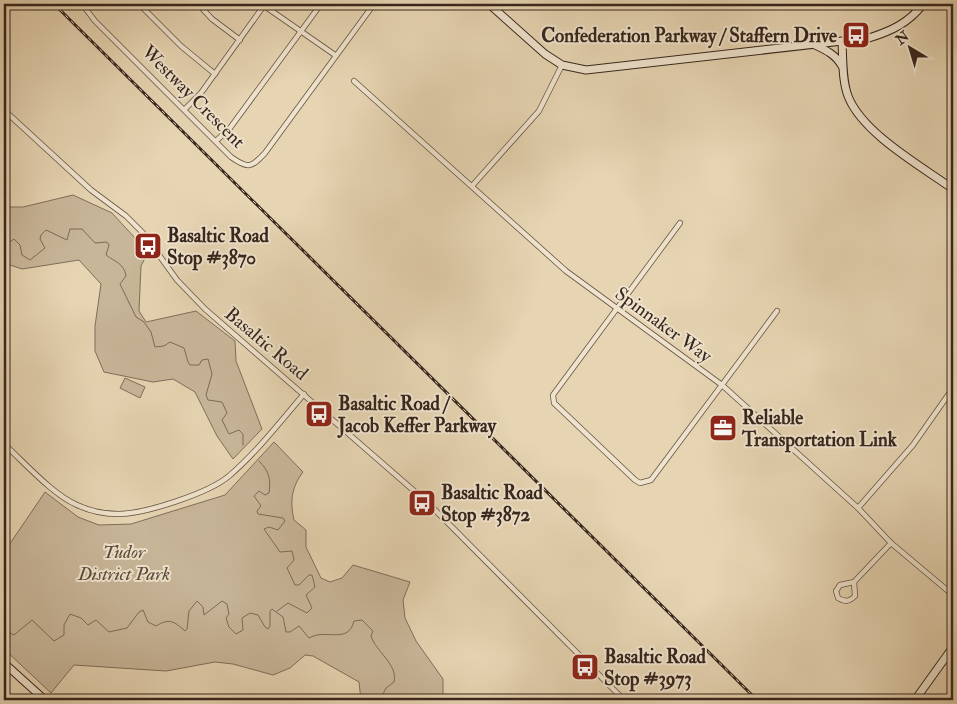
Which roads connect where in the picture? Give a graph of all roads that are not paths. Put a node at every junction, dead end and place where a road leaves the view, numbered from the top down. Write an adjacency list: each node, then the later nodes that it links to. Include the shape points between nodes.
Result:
1 (82, 4): 18 (street, Westway Crescent, via 95,21)
2 (139, 4): 16 (street)
3 (198, 4): 10 (street)
4 (264, 4): 9 (street); 10 (street)
5 (321, 4): 9 (street)
6 (374, 4): 13 (street, Westway Crescent)
7 (488, 4): 14 (street)
8 (923, 4): 11 (street, via 911,19 891,31)
9 (301, 31): 13 (street); 20 (street, via 230,128)
10 (240, 40): 16 (street)
11 (842, 42): 12 (street); 15 (street)
12 (815, 45): 14 (street, via 586,70); 15 (street, via 827,50)
13 (335, 56): 20 (street, Westway Crescent, via 256,162 249,166 242,164)
14 (562, 66): 21 (street, via 538,112)
15 (843, 68): 22 (street, via 848,95 862,120)
16 (215, 74): 18 (street)
17 (354, 81): 21 (street, Spinnaker Way)
18 (185, 109): 20 (street, Westway Crescent)
19 (4, 110): 28 (street, Basaltic Road, via 91,190 126,216 143,233 177,280 205,309)
20 (216, 141)
21 (472, 186): 24 (street, Spinnaker Way, via 566,270)
22 (953, 190)
23 (680, 223): 24 (street)
24 (616, 308): 26 (street, Spinnaker Way); 26 (street, via 552,399 635,480 640,483 651,480)
25 (777, 311): 26 (street)
26 (722, 385): 30 (street, Spinnaker Way)
27 (953, 388): 30 (street, via 913,445)
28 (304, 394): 29 (street, via 252,453 220,482 204,491 128,514 106,513 76,505); 37 (street, Basaltic Road, via 449,522)
29 (4, 444)
30 (858, 508): 31 (street, Spinnaker Way)
31 (891, 543): 32 (street); 33 (street, Spinnaker Way)
32 (854, 582): 32 (street, via 840,585 836,591 838,598 850,601 855,596)
33 (953, 595)
34 (953, 647): 38 (street)
35 (4, 664): 36 (street)
36 (45, 700)
37 (624, 700)
38 (915, 700)

